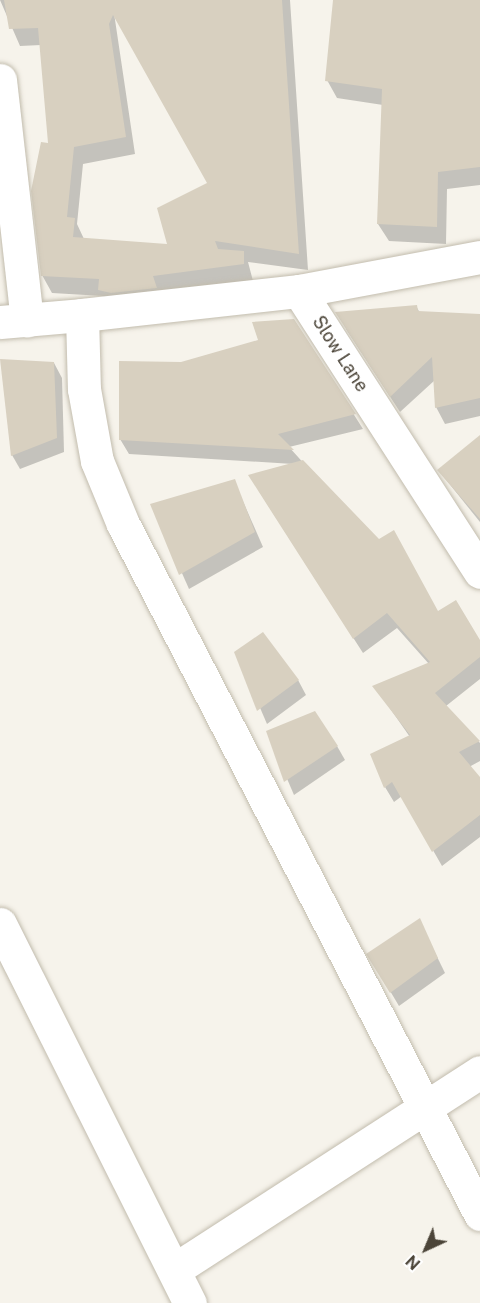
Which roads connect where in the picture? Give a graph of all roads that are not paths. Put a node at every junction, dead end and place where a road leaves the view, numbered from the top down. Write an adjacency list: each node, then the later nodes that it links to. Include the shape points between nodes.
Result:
1 (0, 80): 5 (street)
2 (480, 257): 3 (street, Slow Lane)
3 (299, 291): 4 (street); 6 (street, Slow Lane)
4 (82, 315): 5 (street); 9 (street, via 84,389 108,491)
5 (14, 321)
6 (480, 572)
7 (0, 924): 11 (street)
8 (480, 1072): 9 (street)
9 (425, 1111): 10 (street); 11 (street)
10 (480, 1214)
11 (174, 1270): 12 (street)
12 (190, 1303)

